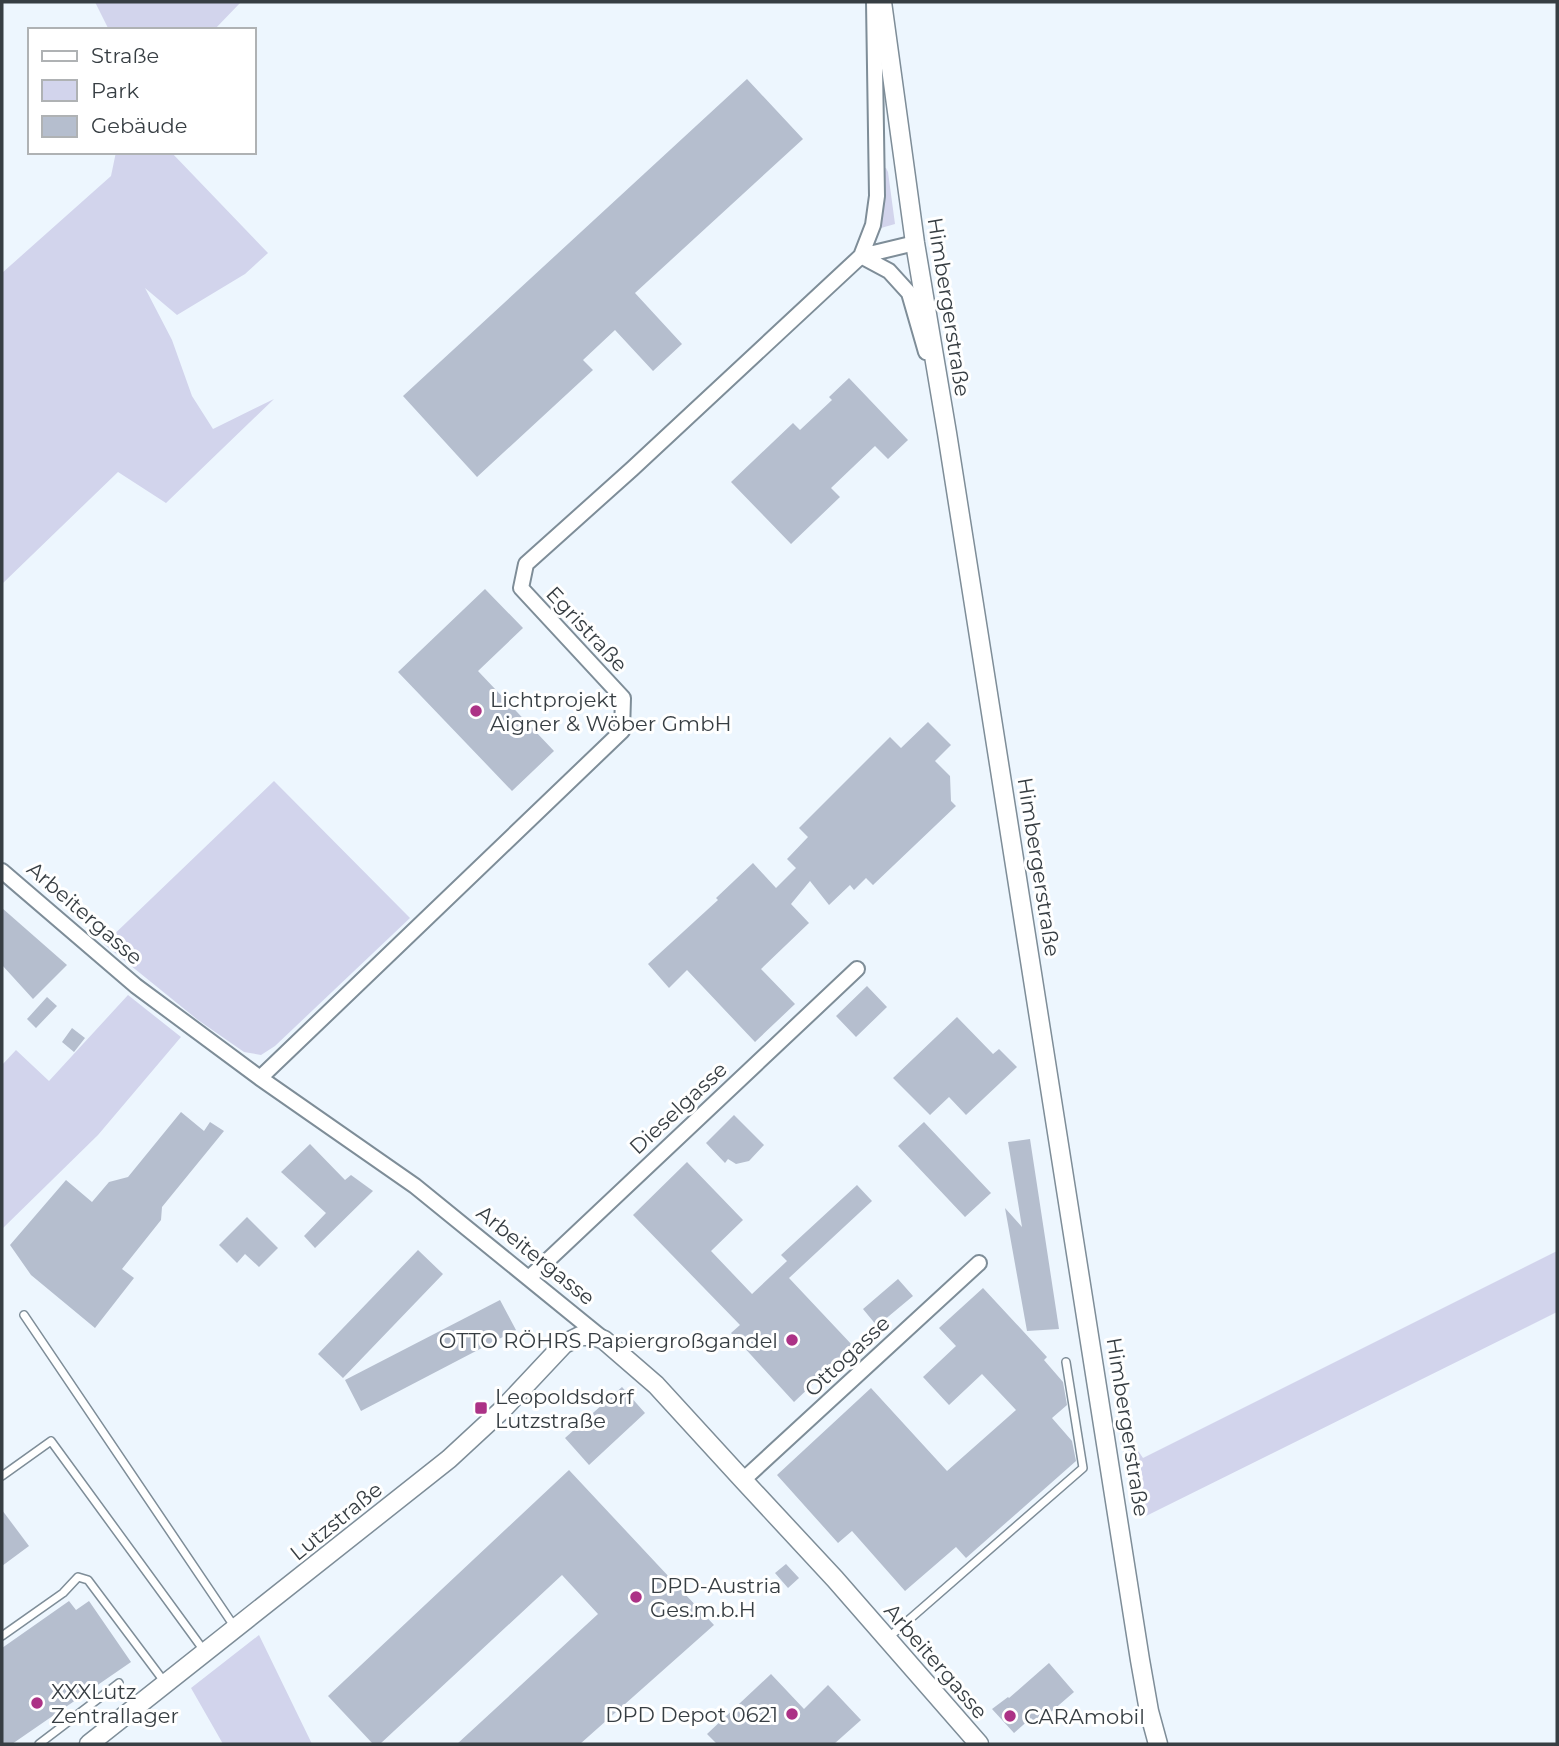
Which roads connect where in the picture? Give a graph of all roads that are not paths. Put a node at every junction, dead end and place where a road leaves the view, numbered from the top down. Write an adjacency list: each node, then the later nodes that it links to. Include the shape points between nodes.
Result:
1 (874, 2): 4 (street, via 877,196 873,225)
2 (882, 2): 3 (street, Himbergerstraße)
3 (915, 243): 4 (street, Egristraße); 5 (street, Himbergerstraße)
4 (861, 256): 5 (street, via 888,271 909,292); 8 (street, Egristraße, via 526,564 521,588 623,698 622,731)
5 (947, 433): 22 (street, Himbergerstraße, via 1140,1660)
6 (2, 871): 8 (street, Arbeitergasse, via 136,986)
7 (857, 969): 10 (street, Dieselgasse)
8 (260, 1078): 10 (street, Arbeitergasse, via 415,1186)
9 (979, 1263): 15 (street, Ottogasse)
10 (529, 1278): 12 (street, Arbeitergasse)
11 (24, 1315): 16 (lane)
12 (604, 1340): 15 (street, Arbeitergasse, via 656,1385); 16 (street, Lutzstraße, via 580,1336 564,1344 449,1459)
13 (1066, 1362): 18 (lane, via 1083,1468)
14 (2, 1476): 19 (lane, via 51,1441)
15 (743, 1480): 18 (street, Arbeitergasse)
16 (236, 1630): 19 (street, Lutzstraße)
17 (2, 1636): 20 (lane, via 78,1577 95,1587)
18 (887, 1639): 25 (street, Arbeitergasse)
19 (206, 1653): 20 (street, Lutzstraße)
20 (161, 1678): 24 (street, Lutzstraße)
21 (119, 1683): 23 (lane)
22 (1159, 1742)
23 (39, 1744)
24 (89, 1744)
25 (979, 1744)

